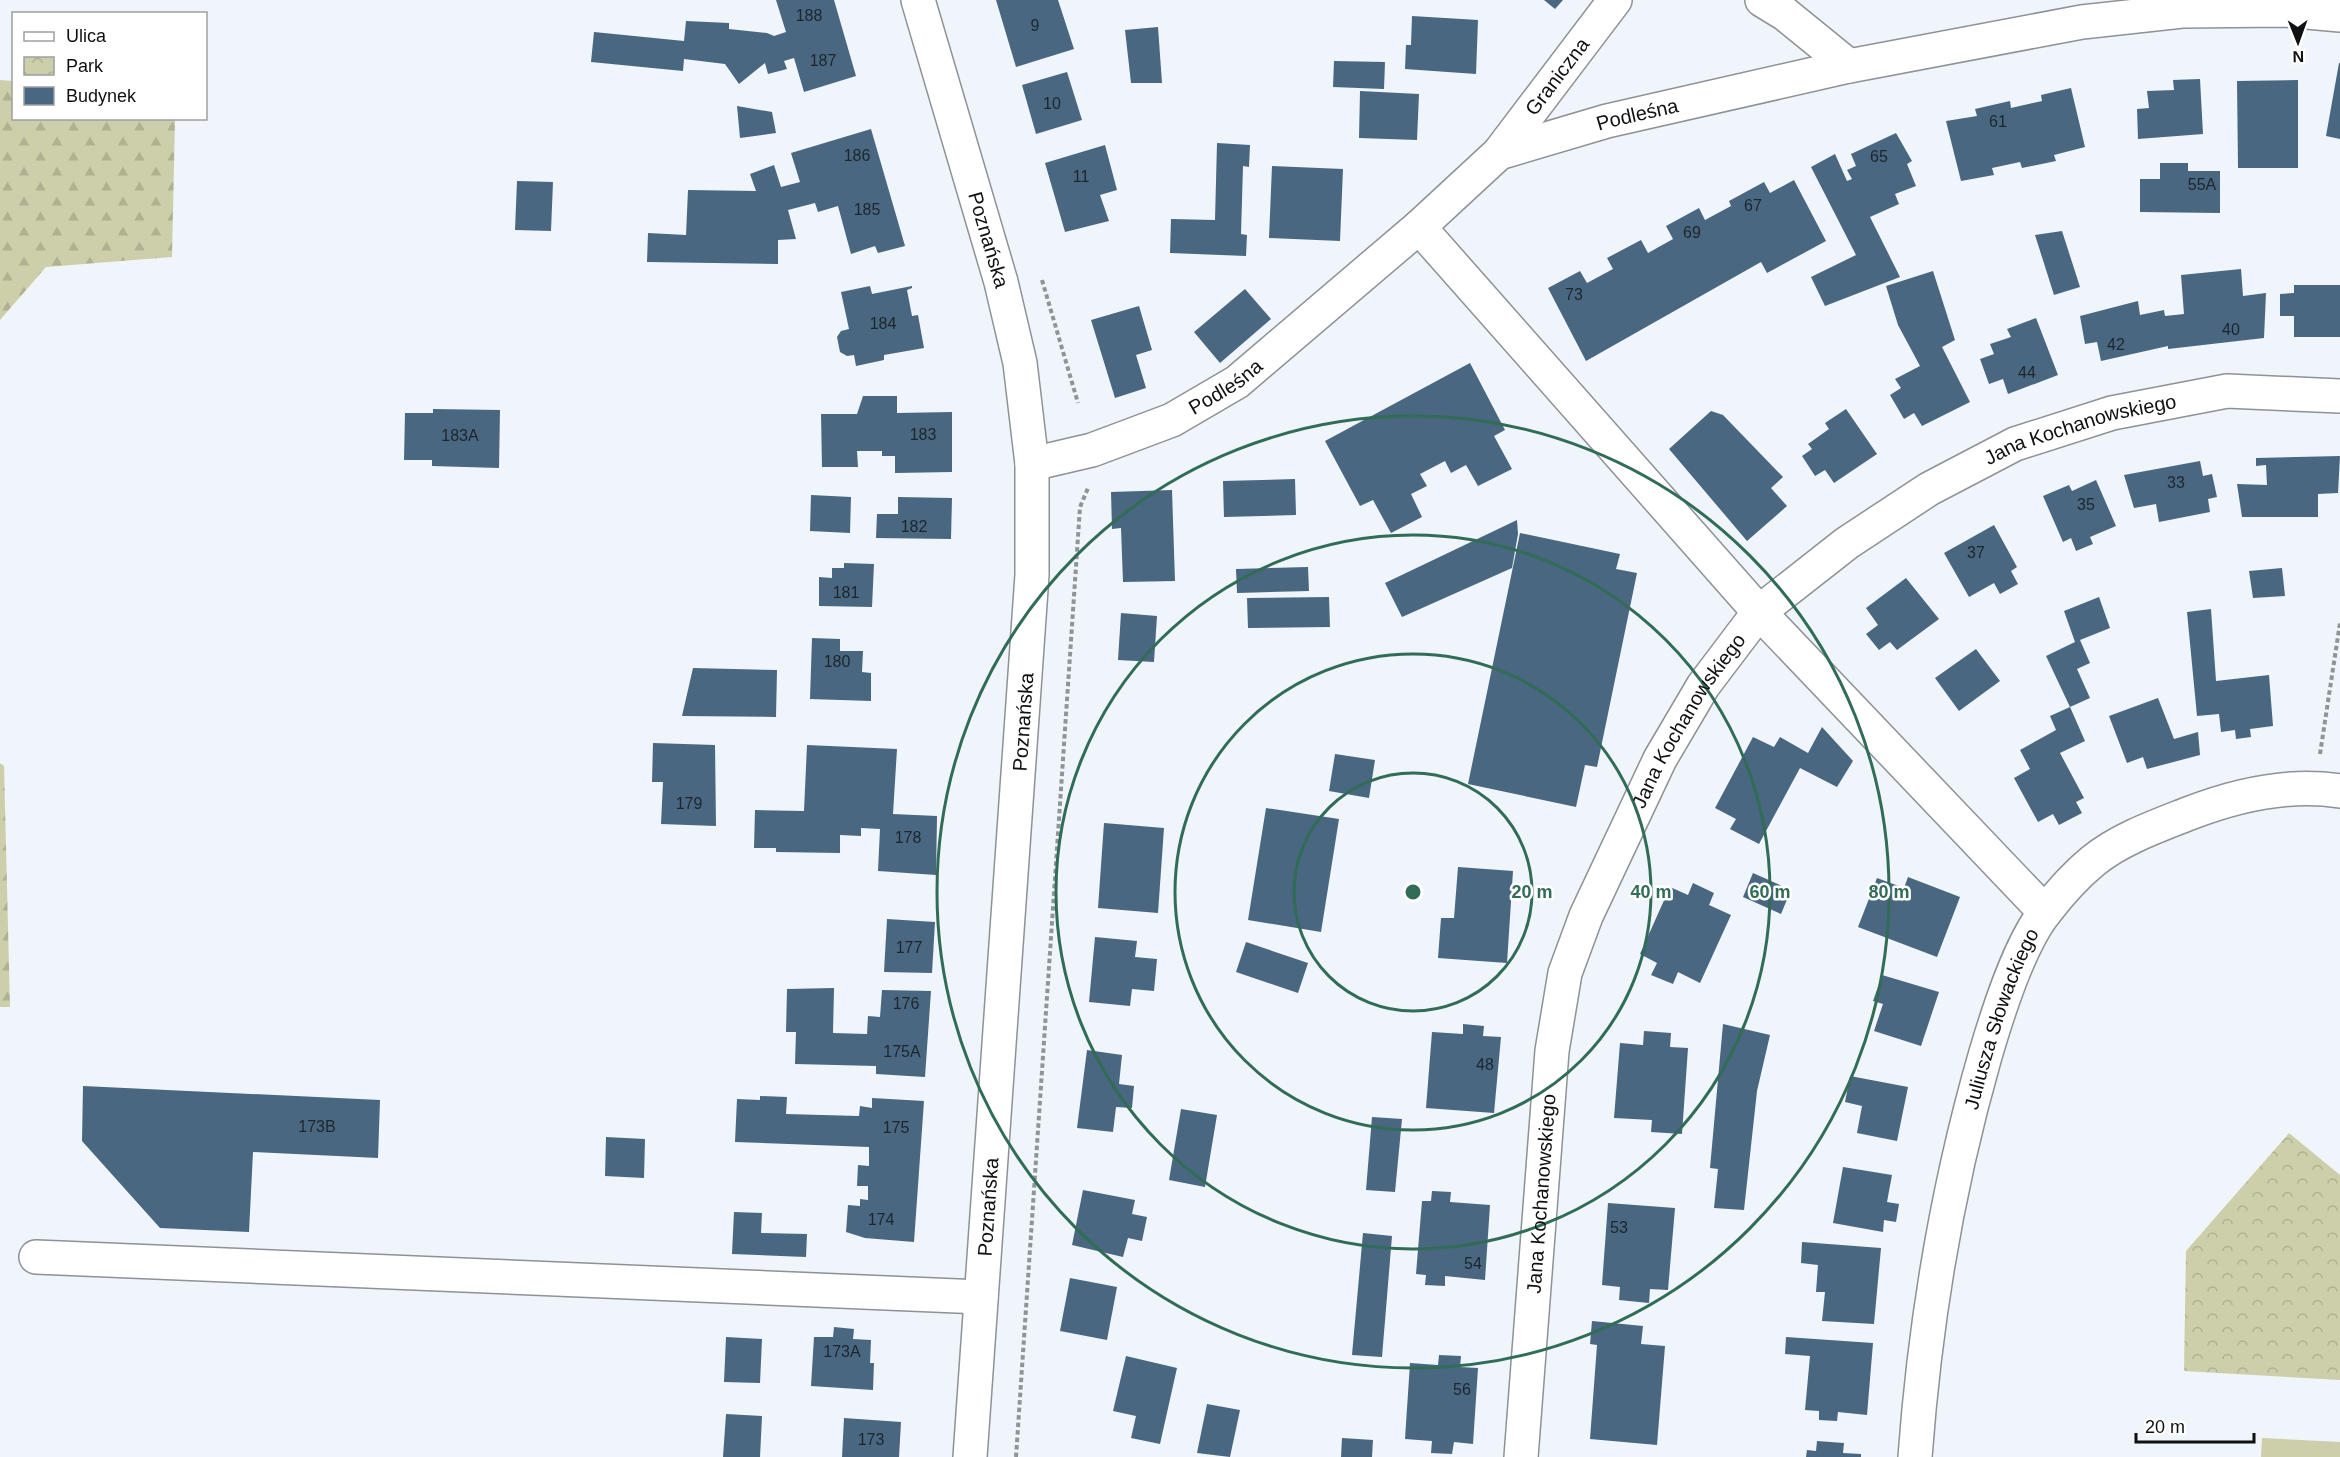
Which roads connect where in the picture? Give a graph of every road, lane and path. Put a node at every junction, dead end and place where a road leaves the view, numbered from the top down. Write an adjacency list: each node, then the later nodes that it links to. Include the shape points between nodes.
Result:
1 (918, 0): 9 (street, Poznańska, via 1001,282 1020,363)
2 (1615, 0): 6 (street, Graniczna)
3 (1762, 0): 5 (street)
4 (2340, 15): 5 (street, Podleśna, via 2284,10 2182,11 2082,22)
5 (1849, 66): 6 (street, Podleśna, via 1607,121)
6 (1499, 153): 7 (street, Podleśna)
7 (1419, 227): 9 (street, Podleśna, via 1237,382 1172,420 1092,450); 11 (street)
8 (2340, 396): 11 (street, Jana Kochanowskiego, via 2227,391 2112,413 2016,444 1929,489 1847,543)
9 (1032, 464): 16 (street, Poznańska, via 1032,575)
10 (1095, 484): 18 (path, via 1088,488 1080,507)
11 (1760, 612): 14 (street); 19 (street, Jana Kochanowskiego, via 1703,686 1660,759 1586,916 1565,973 1552,1051)
12 (2340, 623): 13 (path)
13 (2328, 789): 14 (street, Juliusza Słowackiego, via 2260,793 2205,807 2148,829 2093,861)
14 (2044, 912): 20 (street, Juliusza Słowackiego, via 2019,960 1995,1021 1963,1133 1940,1238)
15 (36, 1257): 16 (street)
16 (981, 1297): 17 (street, Poznańska)
17 (969, 1457)
18 (1016, 1457)
19 (1521, 1457)
20 (1915, 1457)

